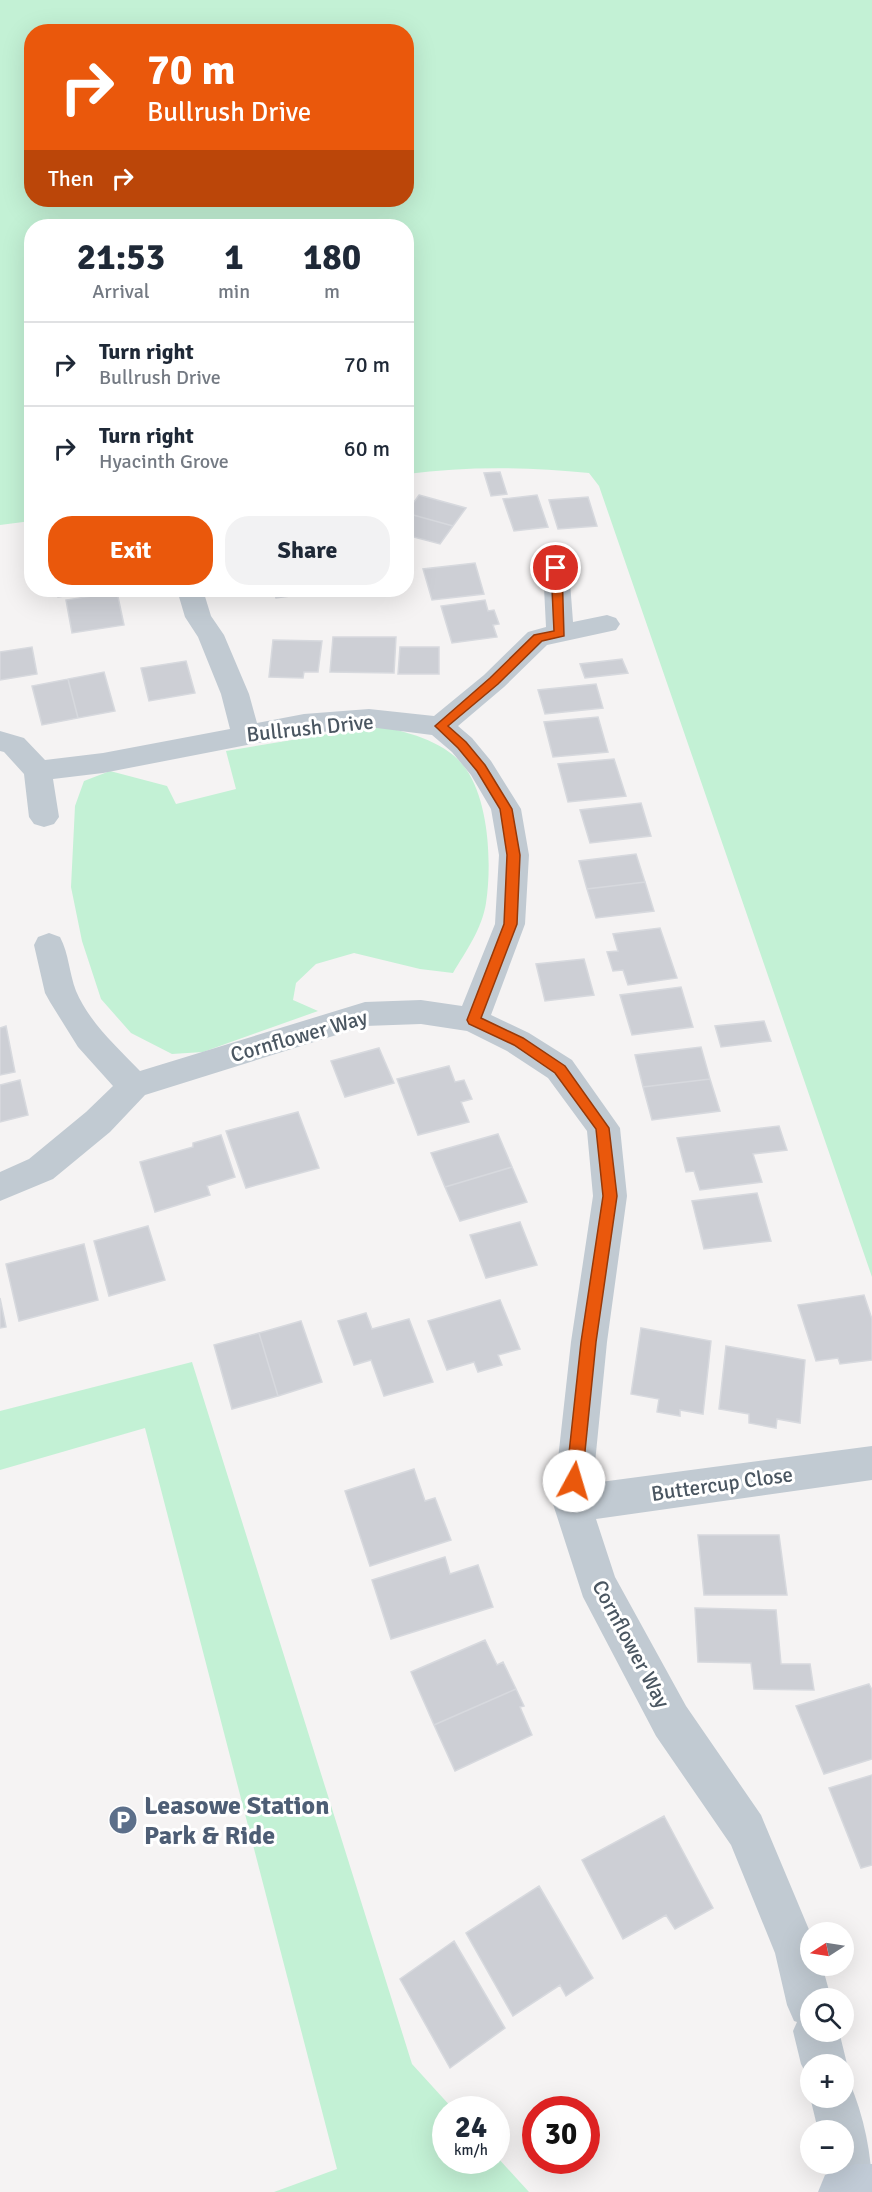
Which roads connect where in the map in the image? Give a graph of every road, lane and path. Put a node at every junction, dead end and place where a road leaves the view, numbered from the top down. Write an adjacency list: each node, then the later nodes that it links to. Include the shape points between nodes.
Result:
1 (556, 568): 4 (street)
2 (192, 597): 6 (street, via 235,694)
3 (607, 624): 4 (street)
4 (560, 633): 5 (street, via 538,638)
5 (440, 726): 6 (street, Bullrush Drive, via 369,718); 11 (street, via 481,768 506,809 514,855 510,924)
6 (246, 734): 8 (street, Bullrush Drive, via 103,763)
7 (0, 741): 8 (street, via 14,745)
8 (38, 771): 9 (street)
9 (44, 817)
10 (49, 945): 12 (street, via 61,993 89,1038)
11 (473, 1020): 12 (street, Cornflower Way, via 421,1012 365,1014); 15 (street, Cornflower Way, via 560,1069 603,1128 610,1196)
12 (134, 1086): 13 (street, Cornflower Way, via 41,1169)
13 (0, 1187)
14 (872, 1463): 15 (street, Buttercup Close)
15 (572, 1504): 16 (street, Cornflower Way, via 597,1584 671,1720 746,1830 797,1953)
16 (806, 1988)
17 (852, 2174): 18 (street)
18 (856, 2189)

